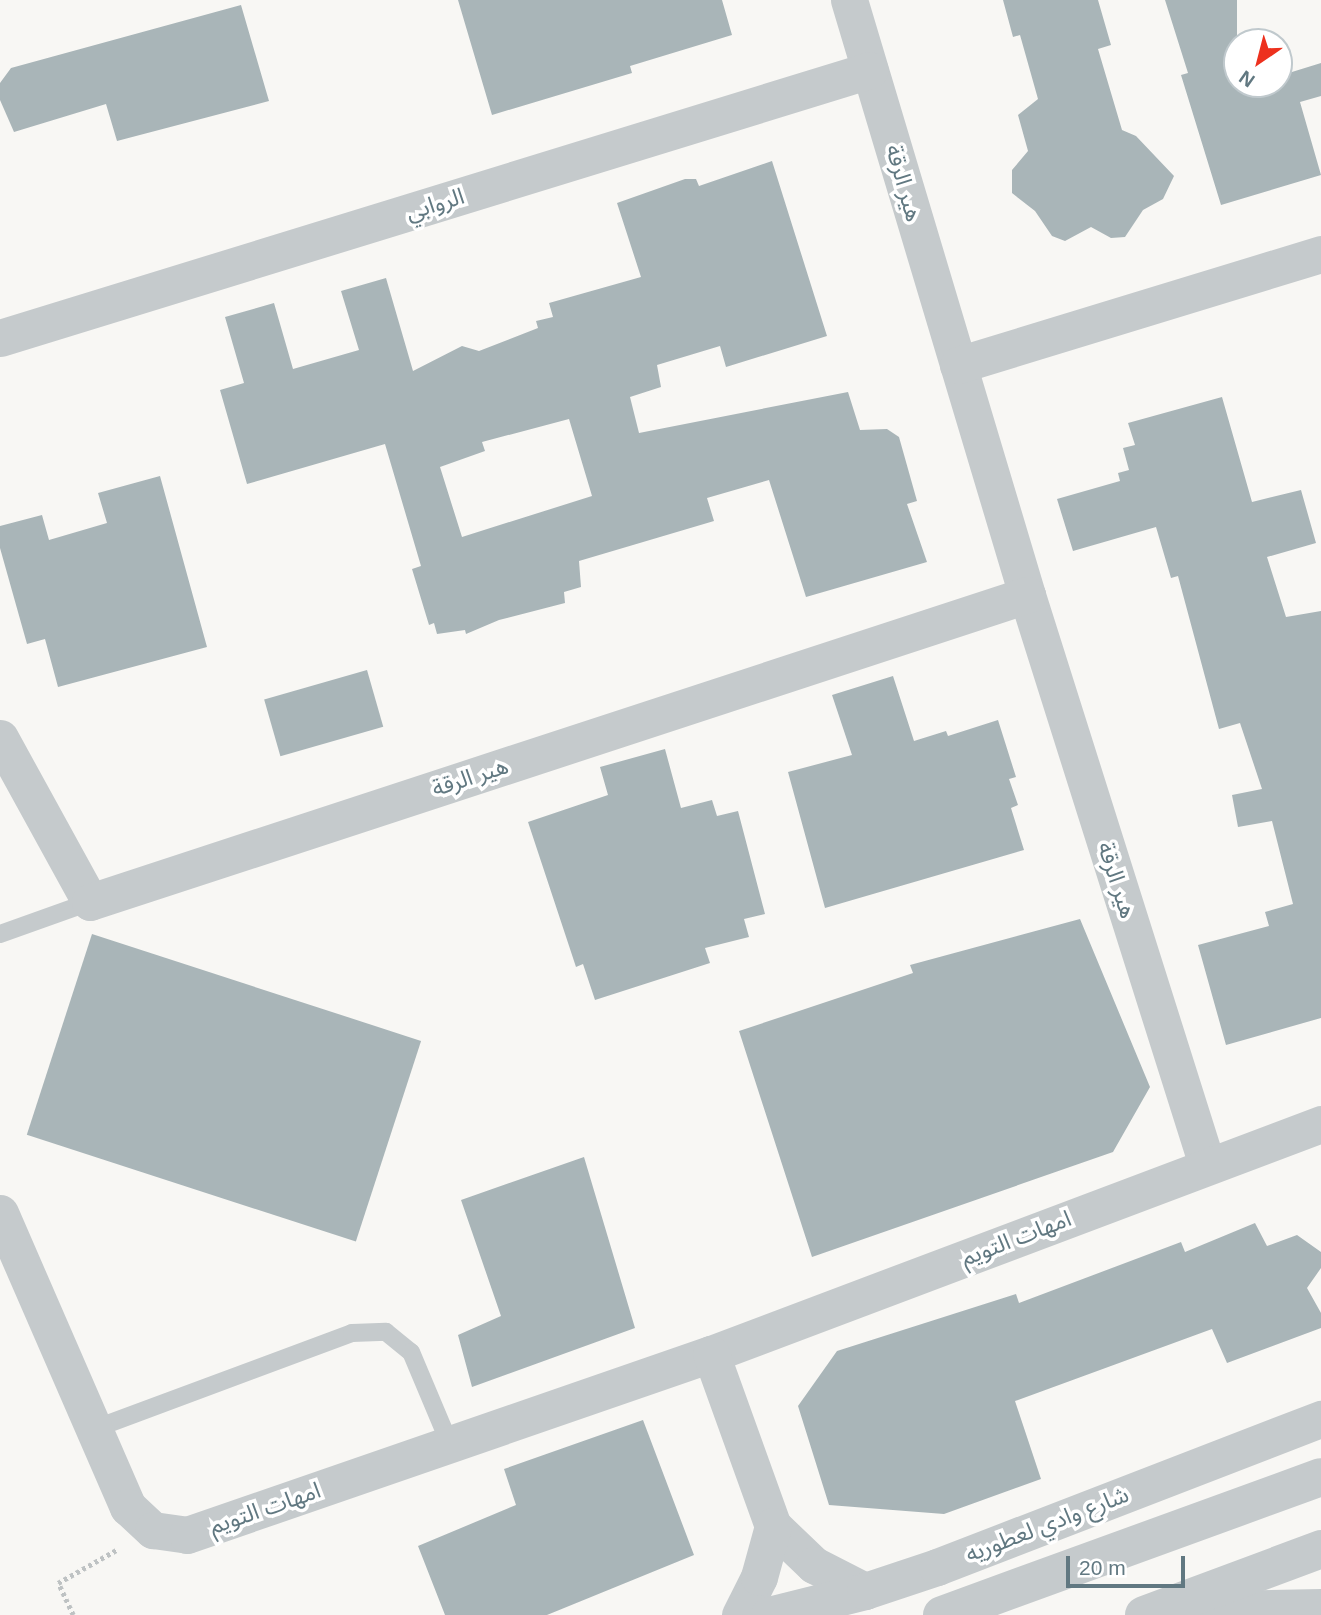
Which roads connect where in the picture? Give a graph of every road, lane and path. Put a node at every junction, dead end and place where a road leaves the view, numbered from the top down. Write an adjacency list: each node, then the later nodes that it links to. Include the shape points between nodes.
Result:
1 (849, 0): 2 (street, هير الرقة)
2 (870, 70): 4 (street, الروابي); 5 (street, هير الرقة)
3 (1321, 254): 5 (street)
4 (0, 338)
5 (958, 365): 6 (street, هير الرقة)
6 (1027, 595): 8 (street, هير الرقة); 11 (street, هير الرقة)
7 (0, 738): 8 (street)
8 (90, 902): 9 (lane)
9 (0, 934)
10 (1321, 1124): 11 (street, امهات التويم)
11 (1207, 1165): 13 (street, امهات التويم)
12 (0, 1213): 15 (street)
13 (711, 1354): 16 (street, امهات التويم); 18 (street)
14 (1321, 1419): 21 (street, شارع وادي لعطوريه)
15 (94, 1429): 16 (lane, via 352,1334 386,1332 411,1352); 19 (street, via 128,1507)
16 (450, 1445): 19 (street, امهات التويم, via 187,1535)
17 (1321, 1477): 27 (street)
18 (773, 1526): 21 (street, via 814,1565); 25 (street, via 760,1577)
19 (153, 1530): 24 (path, via 58,1583)
20 (1321, 1549): 23 (street)
21 (865, 1591): 26 (street, شارع وادي لعطوريه)
22 (1321, 1607): 23 (street)
23 (1151, 1613)
24 (73, 1615)
25 (740, 1615)
26 (769, 1615)
27 (942, 1615)

